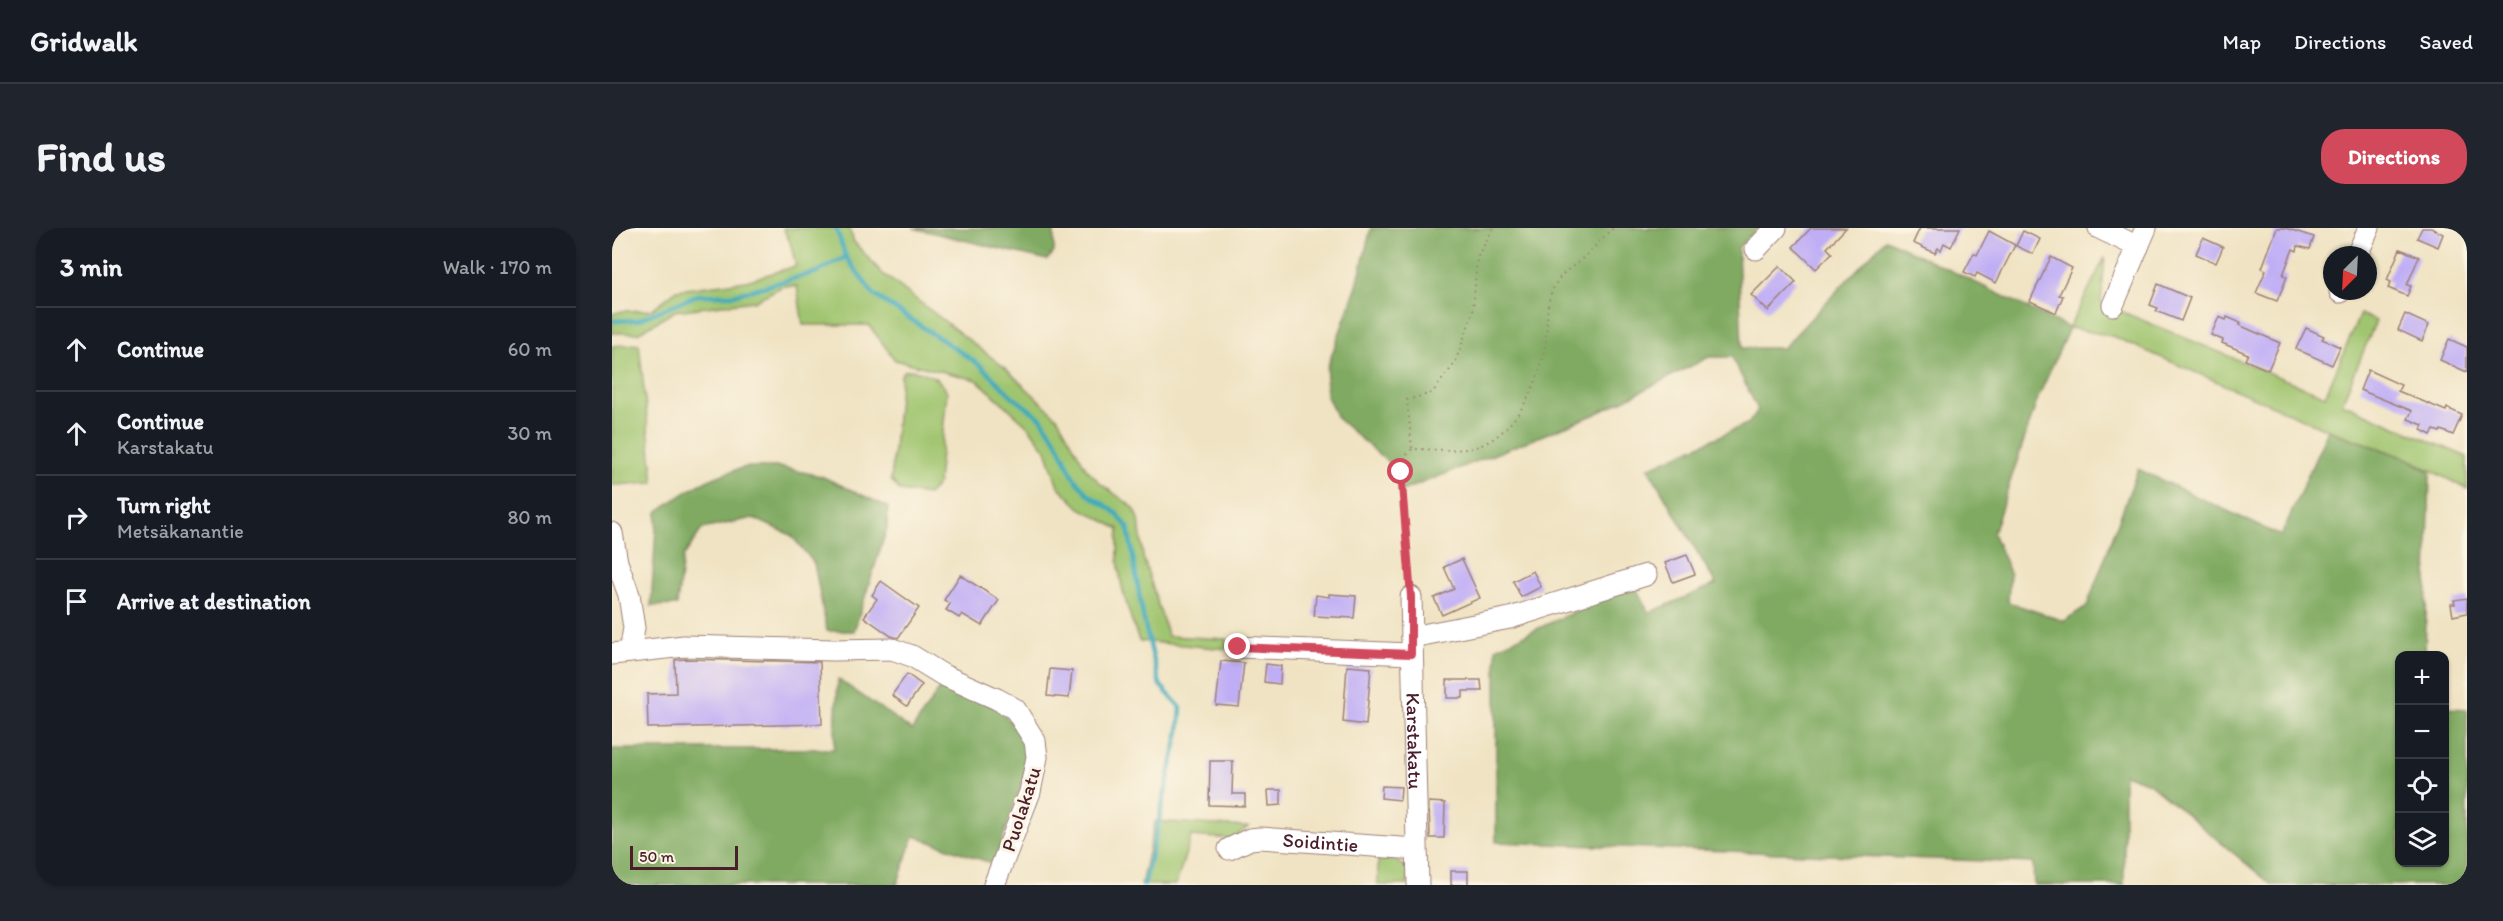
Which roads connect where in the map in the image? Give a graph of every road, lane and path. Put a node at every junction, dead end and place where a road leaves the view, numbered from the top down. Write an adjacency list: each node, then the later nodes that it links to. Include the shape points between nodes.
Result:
1 (1493, 228): 10 (path, via 1477,258 1473,312 1455,363 1432,393 1407,400)
2 (1613, 228): 10 (path, via 1554,286 1547,306 1546,340 1525,405 1493,440 1473,448)
3 (1776, 228): 8 (street)
4 (2099, 228): 6 (street)
5 (2368, 228): 7 (street)
6 (2142, 238): 9 (street)
7 (2361, 246)
8 (1756, 249)
9 (2113, 305)
10 (1412, 449): 13 (path, via 1404,458 1401,472)
11 (612, 533): 16 (street, via 634,628)
12 (1646, 575): 14 (street)
13 (1411, 597): 14 (street, Karstakatu)
14 (1412, 646): 15 (street); 18 (street, Karstakatu)
15 (1238, 647)
16 (621, 653): 19 (street, Puolakatu, via 684,646 892,649 1015,709 1035,741 1037,758 1030,792)
17 (1229, 849): 18 (street, Soidintie, via 1260,838)
18 (1416, 849): 20 (street, Karstakatu)
19 (994, 885)
20 (1418, 885)

